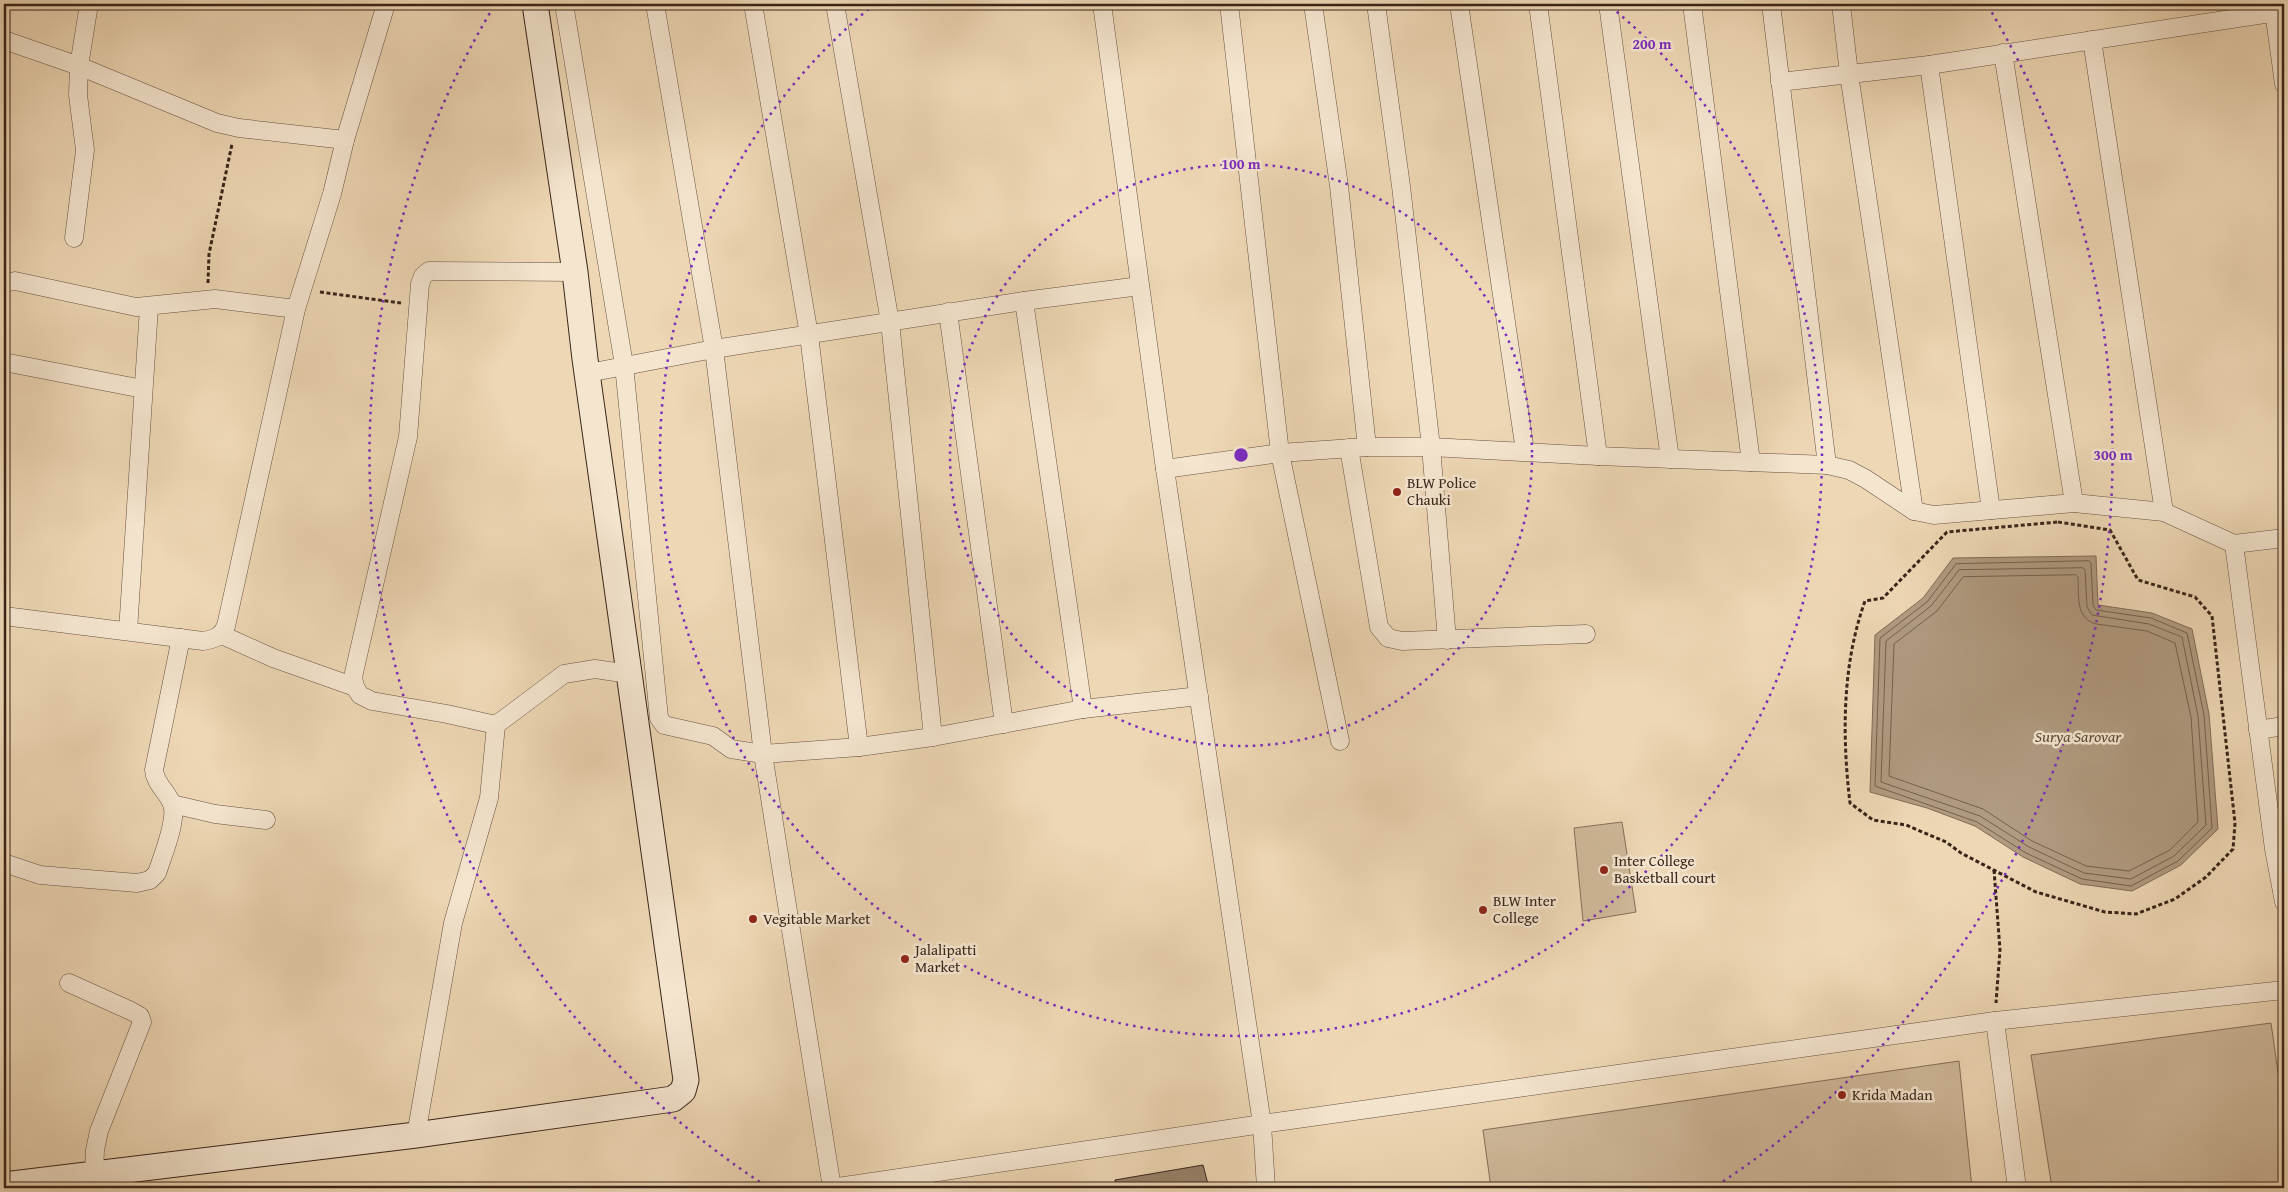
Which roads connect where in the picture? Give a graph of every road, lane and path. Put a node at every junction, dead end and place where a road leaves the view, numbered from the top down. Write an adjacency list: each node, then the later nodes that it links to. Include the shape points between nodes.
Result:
1 (89, 4): 23 (street)
2 (386, 4): 28 (street)
3 (535, 4): 30 (street)
4 (564, 4): 44 (street)
5 (655, 4): 42 (street)
6 (754, 4): 41 (street)
7 (835, 4): 40 (street)
8 (1102, 4): 32 (street)
9 (1229, 4): 51 (street)
10 (1313, 4): 49 (street, via 1339,186)
11 (1376, 4): 47 (street)
12 (1459, 4): 50 (street)
13 (1538, 4): 52 (street)
14 (1608, 4): 53 (street)
15 (1692, 4): 54 (street)
16 (1771, 4): 25 (street)
17 (1841, 4): 24 (street)
18 (2277, 9): 20 (street); 26 (street)
19 (4, 40): 23 (street)
20 (2092, 40): 21 (street); 60 (street)
21 (2003, 53): 22 (street); 57 (street)
22 (1929, 65): 24 (street); 58 (street)
23 (79, 66): 27 (street, via 217,123); 29 (street, via 78,95 85,150)
24 (1849, 74): 25 (street); 59 (street)
25 (1780, 82): 55 (street)
26 (2284, 84)
27 (235, 126): 28 (street); 34 (path, via 209,254)
28 (345, 140): 33 (street)
29 (74, 238)
30 (575, 272): 36 (street, via 429,272 420,284); 45 (street)
31 (4, 283): 37 (street, via 15,281)
32 (1140, 286): 35 (street); 56 (street)
33 (302, 290): 36 (path); 38 (street)
34 (208, 300): 37 (street); 38 (street, via 229,299)
35 (1024, 301): 39 (street); 72 (street)
36 (419, 305): 70 (street, via 408,437 353,677)
37 (149, 307): 46 (street)
38 (296, 309): 66 (street)
39 (948, 312): 40 (street); 73 (street)
40 (890, 322): 41 (street); 77 (street)
41 (809, 335): 42 (street); 79 (street)
42 (714, 349): 44 (street); 80 (street)
43 (4, 362): 46 (street)
44 (624, 365): 45 (street); 80 (street, via 660,718 664,725 713,736 731,749)
45 (588, 373): 69 (street)
46 (143, 389): 64 (street)
47 (1431, 447): 49 (street); 50 (street); 68 (street)
48 (1349, 448): 49 (street); 51 (street); 68 (street, via 1379,627 1388,638 1402,641)
49 (1368, 448)
50 (1525, 451): 52 (street)
51 (1280, 452): 56 (street); 78 (street)
52 (1598, 456): 53 (street)
53 (1670, 458): 54 (street)
54 (1751, 462): 55 (street)
55 (1827, 465): 59 (street, via 1849,470)
56 (1165, 469): 71 (street)
57 (2074, 503): 58 (street); 60 (street)
58 (1991, 510): 59 (street, via 1934,515)
59 (1914, 511)
60 (2164, 512): 62 (street)
61 (2284, 538): 62 (street)
62 (2234, 544): 76 (street)
63 (4, 616): 64 (street)
64 (128, 631): 67 (street)
65 (1586, 634): 68 (street)
66 (222, 635): 67 (street, via 202,641); 70 (street, via 273,658)
67 (181, 638): 81 (street, via 154,770 155,779)
68 (1447, 640)
69 (629, 674): 74 (street, via 595,669 564,674); 91 (street, via 686,1080 684,1091 673,1099)
70 (355, 687): 74 (street, via 360,695 372,701)
71 (1199, 696): 72 (street); 90 (street)
72 (1083, 709): 73 (street)
73 (1004, 724): 77 (street)
74 (496, 725): 91 (street, via 488,798 453,923)
75 (2284, 726): 76 (street)
76 (2258, 730): 85 (street, via 2274,849)
77 (933, 738): 79 (street)
78 (1340, 741)
79 (859, 747): 80 (street)
80 (763, 754): 94 (street)
81 (172, 804): 82 (street, via 215,814); 83 (street, via 170,833 157,873 150,880 137,883 40,875)
82 (266, 820)
83 (4, 863)
84 (1994, 869): 84 (path, via 2036,892 2105,912 2136,914 2175,899 2206,877 2233,849 2235,823 2212,616 2195,597 2138,580 2110,530 2058,522 1947,532 1883,598 1865,601 1856,625 1846,685 1846,771 1850,804 1873,820 1906,825 1946,842 1960,853); 89 (path, via 2000,950)
85 (2282, 881): 86 (street)
86 (2284, 902)
87 (68, 983): 92 (street, via 131,1011 140,1016 142,1022 99,1131)
88 (2284, 990): 89 (street)
89 (1995, 1021): 90 (street); 96 (street)
90 (1262, 1124): 94 (street); 95 (street)
91 (416, 1135): 92 (street)
92 (94, 1174): 93 (street)
93 (4, 1185)
94 (831, 1188)
95 (1266, 1188)
96 (2017, 1188)

